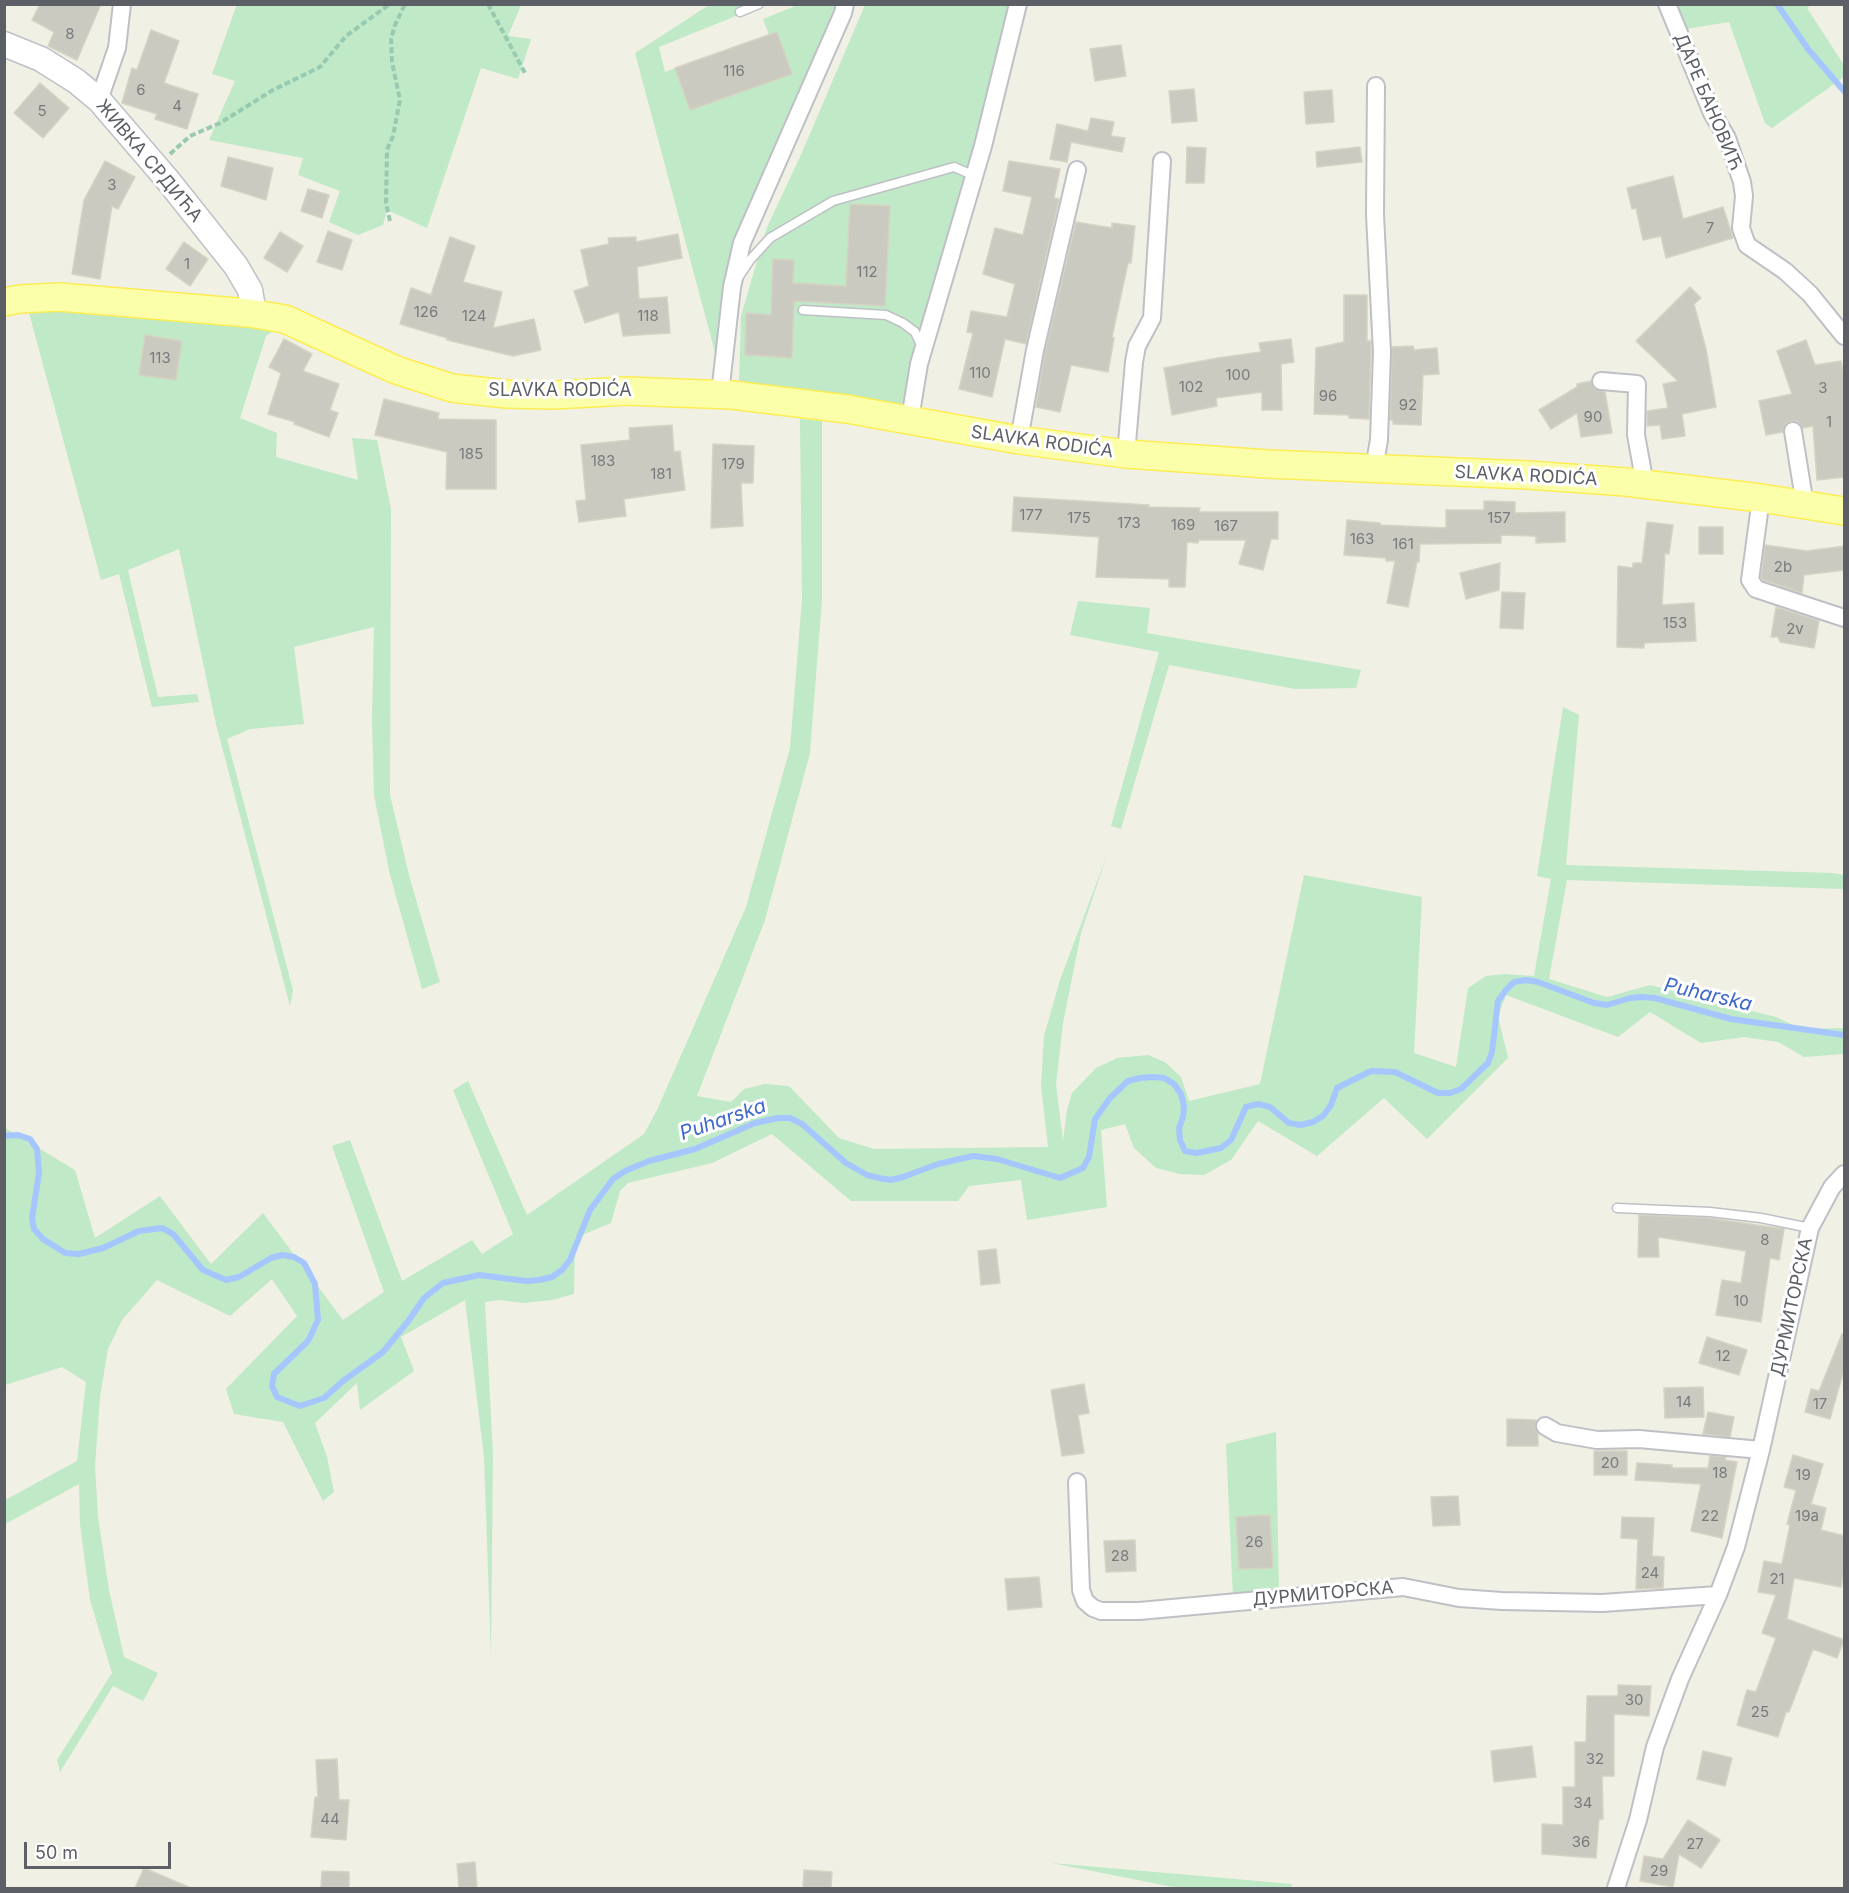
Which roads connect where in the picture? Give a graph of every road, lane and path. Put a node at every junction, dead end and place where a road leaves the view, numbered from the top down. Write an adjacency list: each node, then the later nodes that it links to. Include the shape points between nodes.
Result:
1 (122, 4): 13 (street, via 117,48)
2 (390, 4): 15 (path, via 346,36 320,67 190,136)
3 (405, 4): 18 (path, via 391,39 400,100 387,150 386,203)
4 (488, 4): 11 (path)
5 (759, 4): 9 (lane)
6 (845, 4): 19 (street, via 742,243)
7 (1018, 4): 17 (street)
8 (1667, 4): 23 (street, ДАРЕ БАНОВИЋ, via 1712,113 1728,138 1744,196 1741,228 1747,245 1810,294)
9 (740, 12)
10 (4, 44): 13 (main road, ЖИВКА СРДИЋА, via 41,59)
11 (526, 75)
12 (1376, 86): 31 (street, via 1382,352 1379,440)
13 (99, 100): 15 (main road, ЖИВКА СРДИЋА)
14 (1162, 161): 30 (street, via 1152,318 1137,346)
15 (156, 167): 22 (main road, ЖИВКА СРДИЋА, via 246,280)
16 (1077, 170): 29 (street, via 1035,350)
17 (975, 176): 19 (lane, via 954,167 833,201 770,238); 24 (street)
18 (390, 221)
19 (732, 287): 26 (street)
20 (4, 302): 22 (main road, SLAVKA RODIĆA, via 59,297)
21 (803, 310): 24 (lane, via 886,315 915,332)
22 (254, 314): 26 (main road, SLAVKA RODIĆA, via 285,319 396,370 452,388 506,394)
23 (1845, 336)
24 (923, 351): 27 (street)
25 (1601, 381): 32 (street, via 1637,384 1636,435)
26 (720, 394): 27 (main road, SLAVKA RODIĆA)
27 (910, 420): 29 (main road, SLAVKA RODIĆA)
28 (1793, 431): 34 (street)
29 (1019, 440): 30 (main road, SLAVKA RODIĆA)
30 (1126, 454): 31 (main road, SLAVKA RODIĆA)
31 (1374, 468): 32 (main road, SLAVKA RODIĆA)
32 (1645, 484): 33 (main road, SLAVKA RODIĆA)
33 (1761, 498): 34 (main road, SLAVKA RODIĆA); 36 (street, via 1750,580 1756,589)
34 (1805, 504): 35 (main road, SLAVKA RODIĆA)
35 (1845, 511)
36 (1845, 618)
37 (1845, 1174): 39 (street, ДУРМИТОРСКА, via 1832,1187)
38 (1617, 1208): 39 (lane, via 1710,1212)
39 (1810, 1228): 41 (street, ДУРМИТОРСКА)
40 (1545, 1426): 41 (street, via 1557,1433 1597,1440 1639,1439)
41 (1761, 1450): 43 (street, ДУРМИТОРСКА, via 1736,1547)
42 (1077, 1482): 43 (street, ДУРМИТОРСКА, via 1081,1590 1085,1600 1101,1611 1403,1587 1459,1598 1514,1601 1602,1603)
43 (1718, 1595): 44 (street, ДУРМИТОРСКА, via 1680,1679 1655,1748)
44 (1616, 1888)

